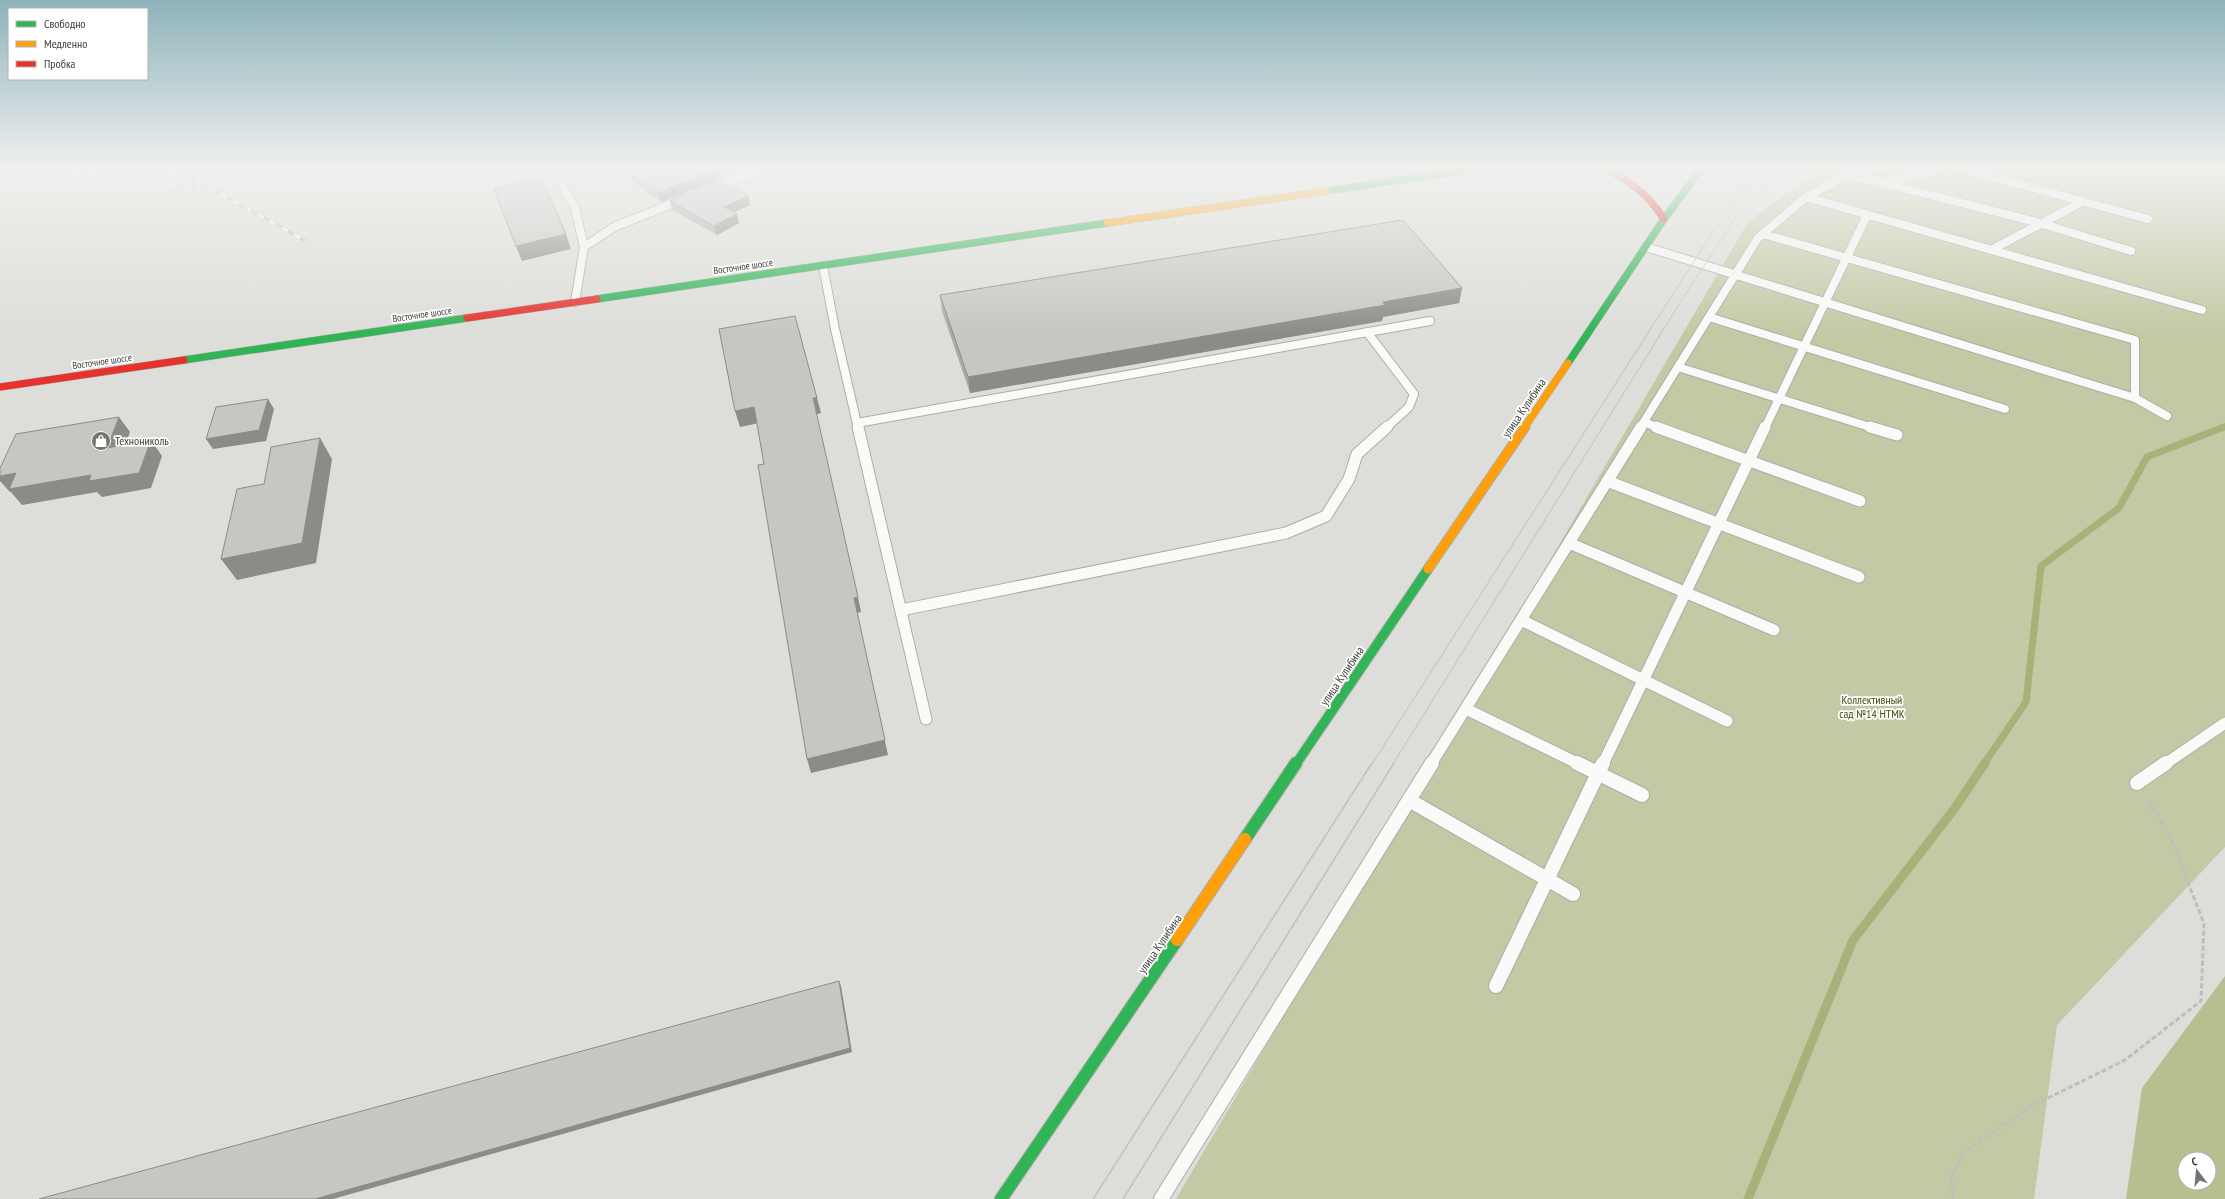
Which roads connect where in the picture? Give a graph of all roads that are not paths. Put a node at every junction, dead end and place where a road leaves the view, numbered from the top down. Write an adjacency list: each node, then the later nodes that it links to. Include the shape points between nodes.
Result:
1 (578, 223): 10 (lane)
2 (624, 223): 10 (lane)
3 (1112, 223): 15 (main road, Восточное шоссе)
4 (1661, 223): 11 (main road, улица Кулибина)
5 (1776, 223): 9 (lane)
6 (1863, 223): 14 (lane)
7 (1895, 223): 12 (lane)
8 (2040, 223): 12 (lane); 13 (lane)
9 (1763, 234): 14 (lane); 16 (lane)
10 (584, 247): 17 (lane)
11 (1646, 247): 16 (lane); 55 (main road, улица Кулибина)
12 (1991, 250): 19 (lane)
13 (2131, 251)
14 (1847, 257): 18 (lane); 27 (lane, via 2134,340)
15 (823, 266): 17 (main road, Восточное шоссе); 31 (lane)
16 (1736, 274): 18 (lane); 20 (lane)
17 (575, 302): 25 (main road, Восточное шоссе)
18 (1825, 302): 23 (lane); 27 (lane)
19 (2202, 310)
20 (1709, 317): 23 (lane); 24 (lane)
21 (1430, 321): 22 (lane)
22 (1367, 332): 31 (lane); 40 (lane, via 1414,394 1409,407 1357,454 1349,478 1326,516 1286,533)
23 (1804, 346): 26 (lane); 28 (lane)
24 (1678, 368): 26 (lane); 30 (lane)
25 (0, 388)
26 (1779, 398): 32 (lane); 33 (lane)
27 (2135, 398): 29 (lane)
28 (2005, 410)
29 (2167, 416)
30 (1644, 422): 33 (lane); 34 (lane)
31 (857, 423): 40 (lane)
32 (1897, 435)
33 (1749, 460): 35 (lane); 36 (lane)
34 (1607, 481): 36 (lane); 37 (lane)
35 (1860, 501)
36 (1719, 523): 38 (lane); 39 (lane)
37 (1569, 543): 39 (lane); 41 (lane)
38 (1859, 577)
39 (1686, 592): 42 (lane); 43 (lane)
40 (900, 610): 45 (lane)
41 (1521, 620): 43 (lane); 44 (lane)
42 (1774, 630)
43 (1643, 680): 46 (lane); 48 (lane)
44 (1466, 709): 48 (lane); 51 (lane)
45 (926, 719)
46 (1728, 721)
47 (2225, 723): 49 (lane)
48 (1598, 773): 50 (lane); 52 (lane)
49 (2137, 783)
50 (1642, 795)
51 (1409, 800): 52 (lane); 56 (lane)
52 (1548, 879): 53 (lane); 54 (lane)
53 (1573, 894)
54 (1496, 986)
55 (1001, 1199)
56 (1161, 1199)

